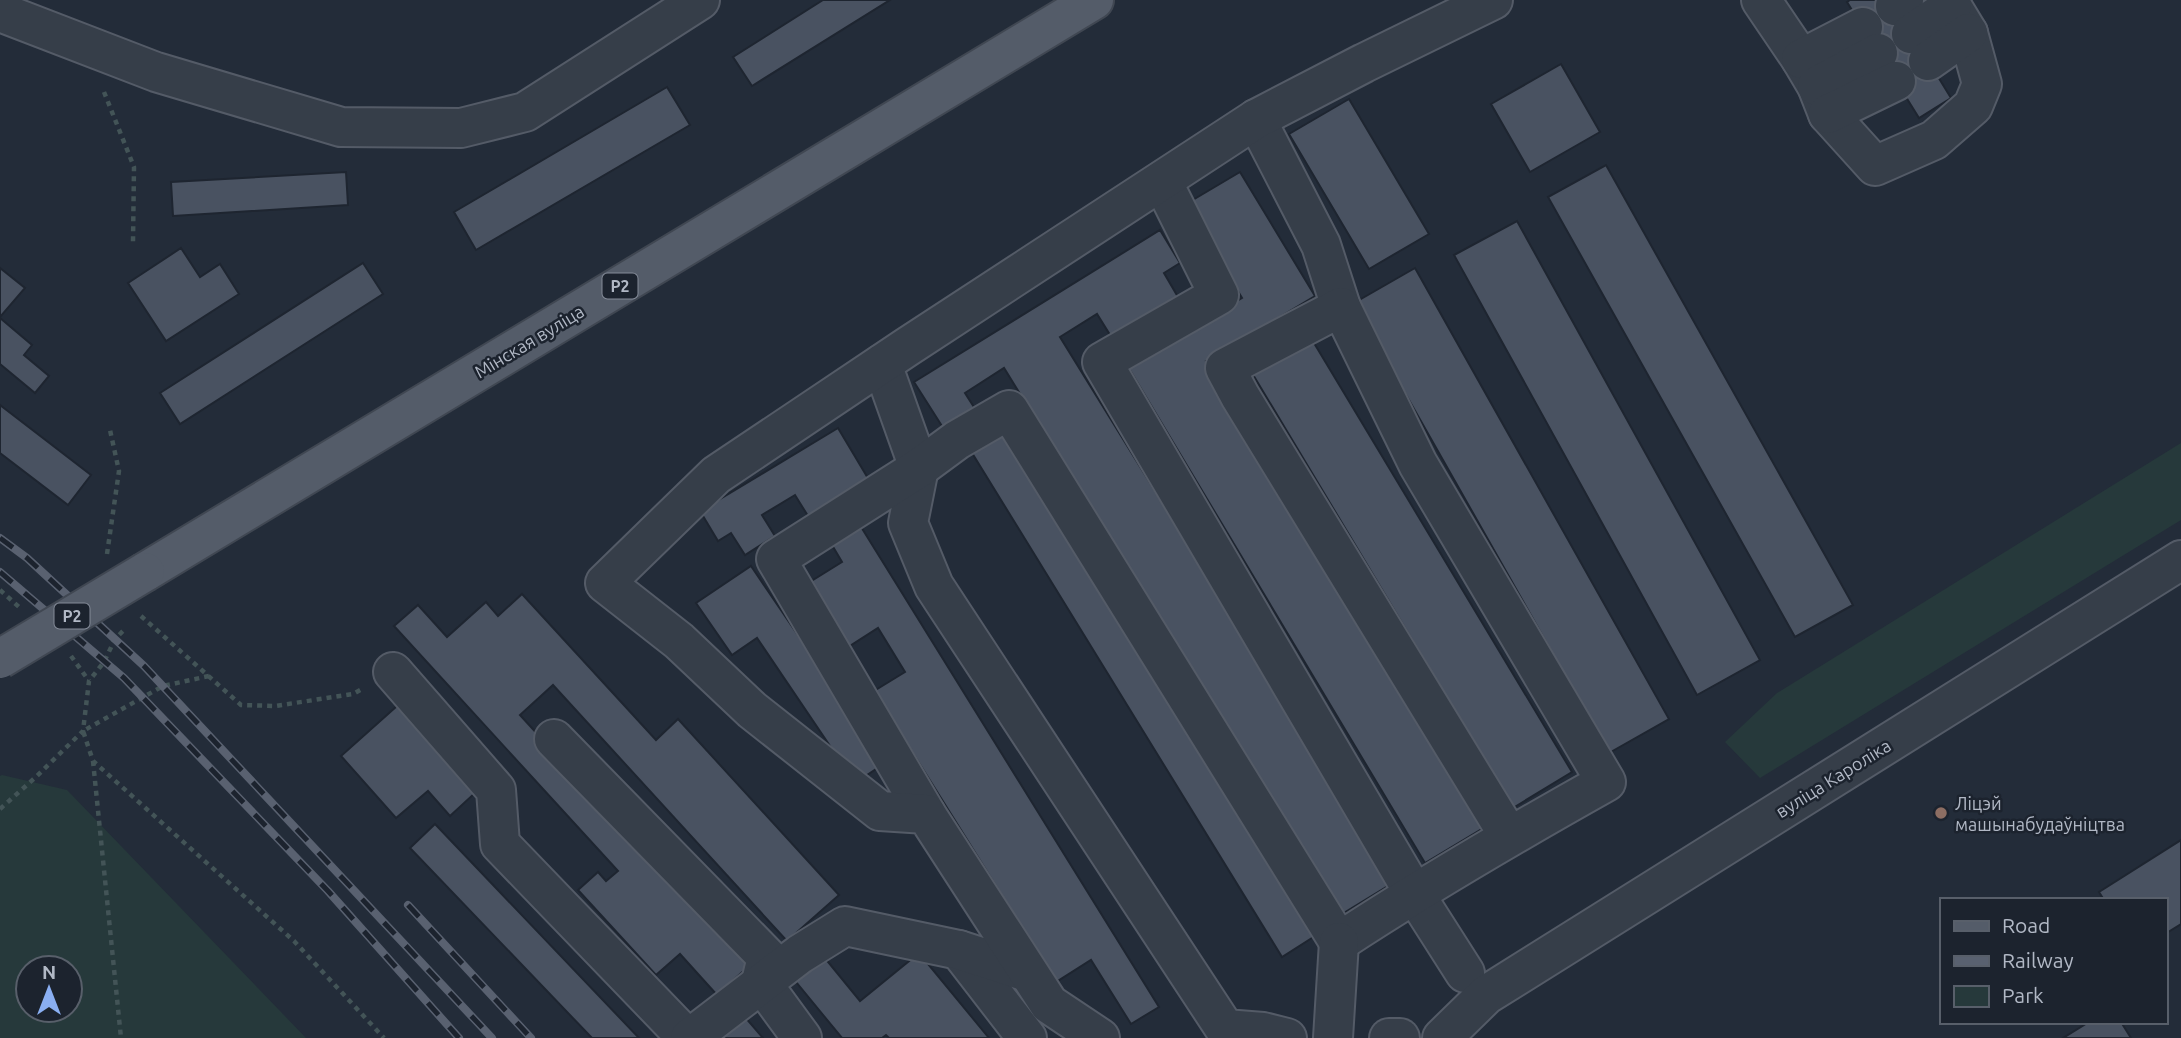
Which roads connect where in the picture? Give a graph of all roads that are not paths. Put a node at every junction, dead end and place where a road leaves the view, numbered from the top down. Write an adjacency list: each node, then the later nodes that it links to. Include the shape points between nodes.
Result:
1 (700, 0): 5 (street, via 525,112 461,128 341,127 156,72)
2 (1094, 0): 15 (main road, Мінская вуліца / Р2, bridge)
3 (1493, 0): 9 (street)
4 (1761, 0): 8 (street)
5 (0, 12)
6 (1956, 13): 7 (street); 8 (street, via 1982,84 1973,106 1934,140 1875,166)
7 (1909, 25)
8 (1815, 87): 8 (street, via 1879,54)
9 (1256, 119): 10 (street); 11 (street, via 1321,245)
10 (1162, 181): 12 (street); 20 (street, via 1219,295 1102,362)
11 (1340, 307): 19 (street, via 1418,464 1606,782); 19 (street, via 1225,368)
12 (882, 364): 13 (street); 18 (street, via 716,475 606,583 679,641 752,710 880,811)
13 (919, 468): 18 (street, via 776,559); 21 (street, via 1009,411); 26 (street, via 908,523 934,586)
14 (2181, 560): 25 (street, вуліца Кароліка)
15 (0, 659)
16 (393, 672): 27 (street, via 496,790 500,844)
17 (554, 739): 24 (street, via 766,957)
18 (926, 814): 23 (street)
19 (1509, 836): 20 (street)
20 (1415, 893): 21 (street); 25 (street)
21 (1339, 942): 32 (street)
22 (959, 950): 23 (street); 24 (street, via 845,926); 29 (street)
23 (1027, 972): 30 (street, via 1049,1004)
24 (761, 982): 27 (street); 28 (street)
25 (1475, 984): 35 (street, вуліца Кароліка)
26 (1215, 1033): 31 (street, via 1263,1032)
27 (688, 1038)
28 (802, 1038)
29 (1027, 1038)
30 (1100, 1038)
31 (1287, 1038)
32 (1333, 1038)
33 (1389, 1038): 34 (street)
34 (1400, 1038)
35 (1442, 1038)

